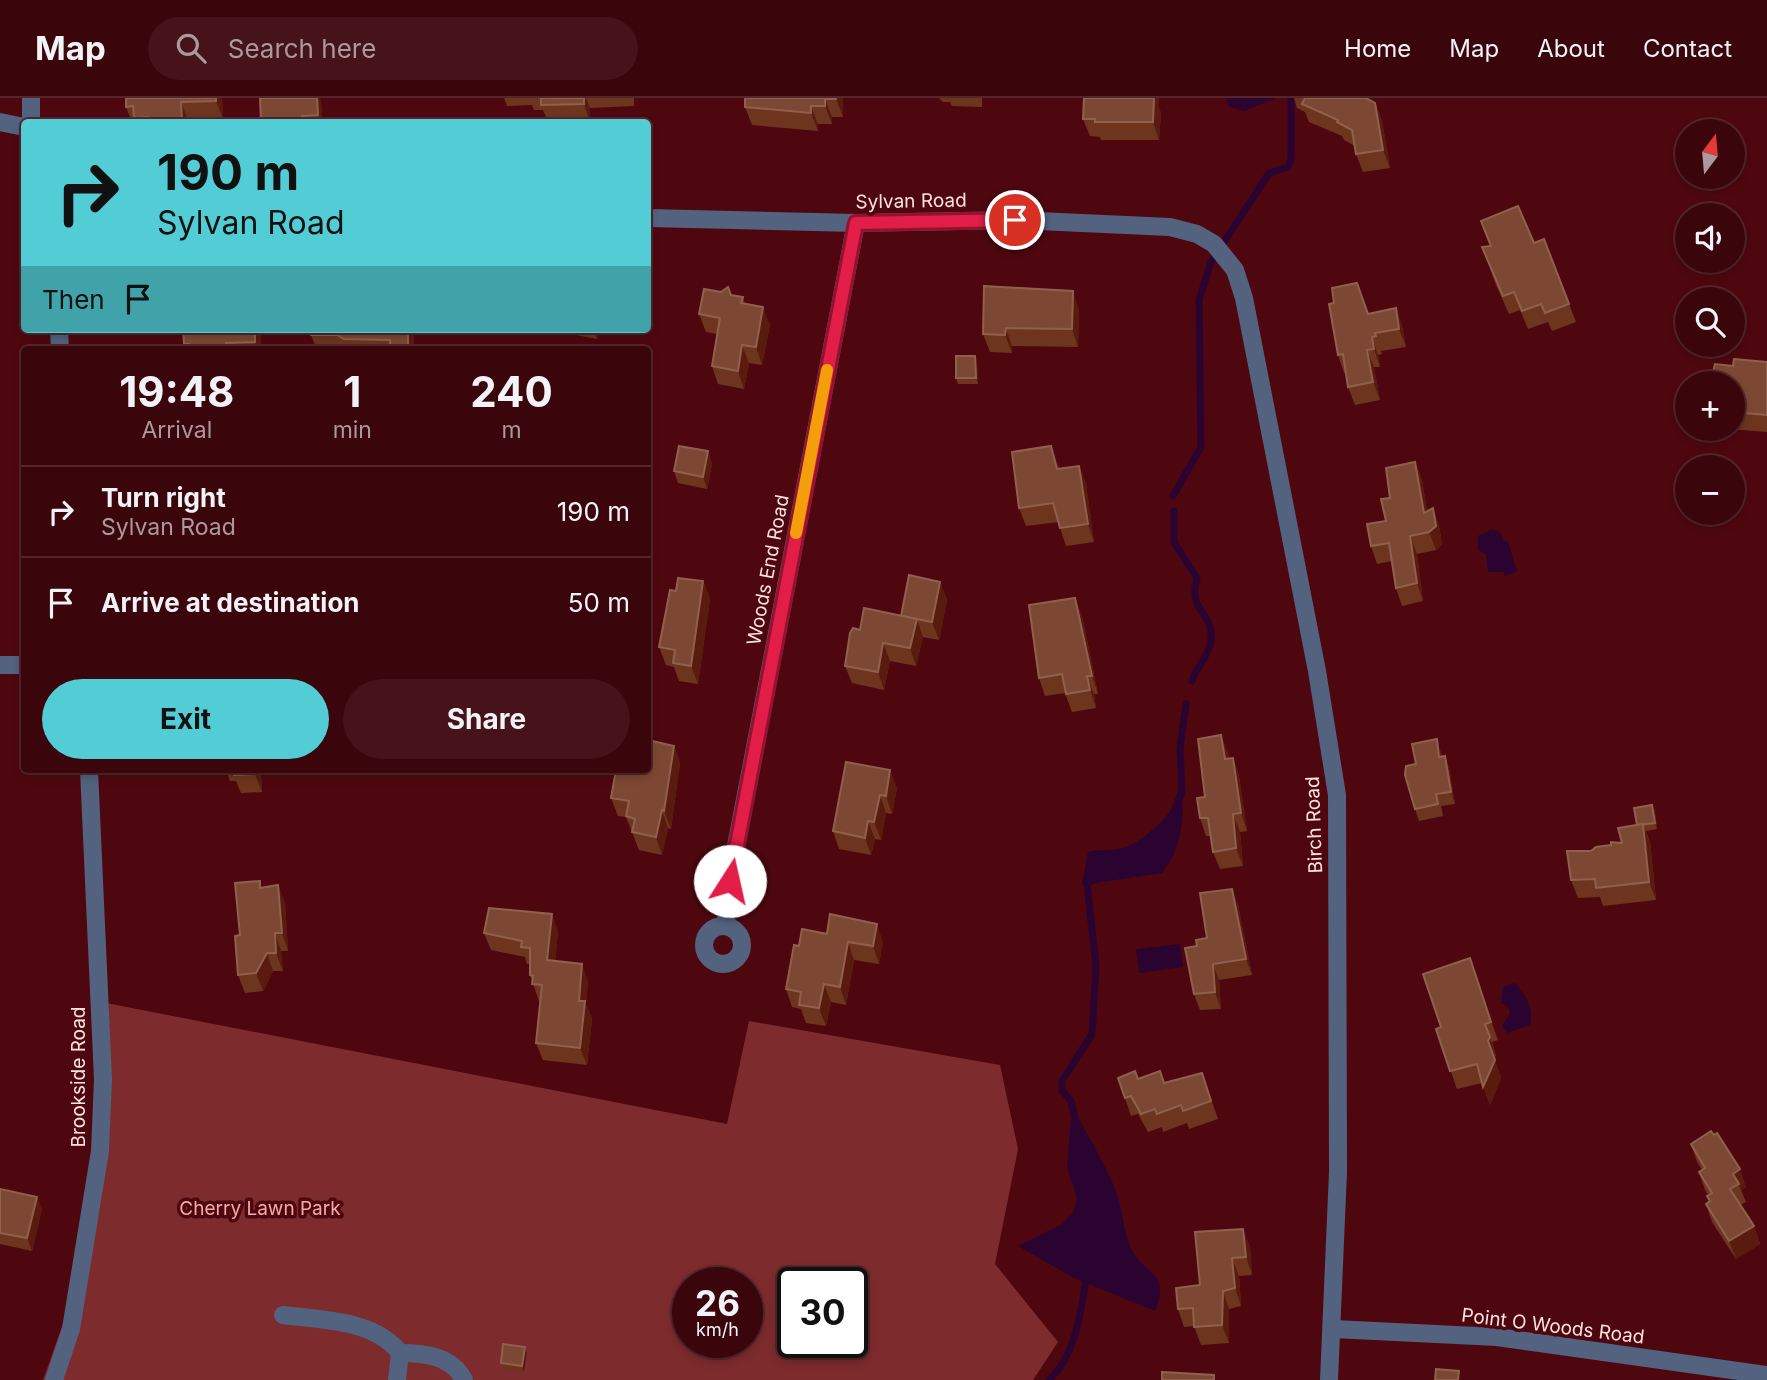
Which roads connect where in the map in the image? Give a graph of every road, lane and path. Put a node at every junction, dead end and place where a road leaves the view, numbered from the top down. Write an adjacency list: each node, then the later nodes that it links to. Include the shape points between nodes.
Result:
1 (31, 98): 2 (street)
2 (31, 119)
3 (0, 122): 4 (street)
4 (21, 126)
5 (651, 218): 6 (street, Sylvan Road)
6 (856, 223): 7 (street, Sylvan Road, via 1015,220 1170,227 1197,234); 11 (street, Woods End Road, via 737,841)
7 (1219, 250): 13 (street, Birch Road, via 1235,270 1244,298 1337,795)
8 (0, 665): 9 (street)
9 (21, 665)
10 (89, 773): 16 (street, Brookside Road, via 103,1079 100,1151 71,1329)
11 (726, 926)
12 (283, 1315): 14 (street, via 362,1328 391,1342)
13 (1334, 1329): 15 (street, Point O Woods Road, via 1497,1337); 19 (street, Birch Road)
14 (400, 1353): 17 (street); 18 (street, via 426,1353 454,1365)
15 (1767, 1376)
16 (54, 1380)
17 (397, 1380)
18 (468, 1380)
19 (1329, 1380)

